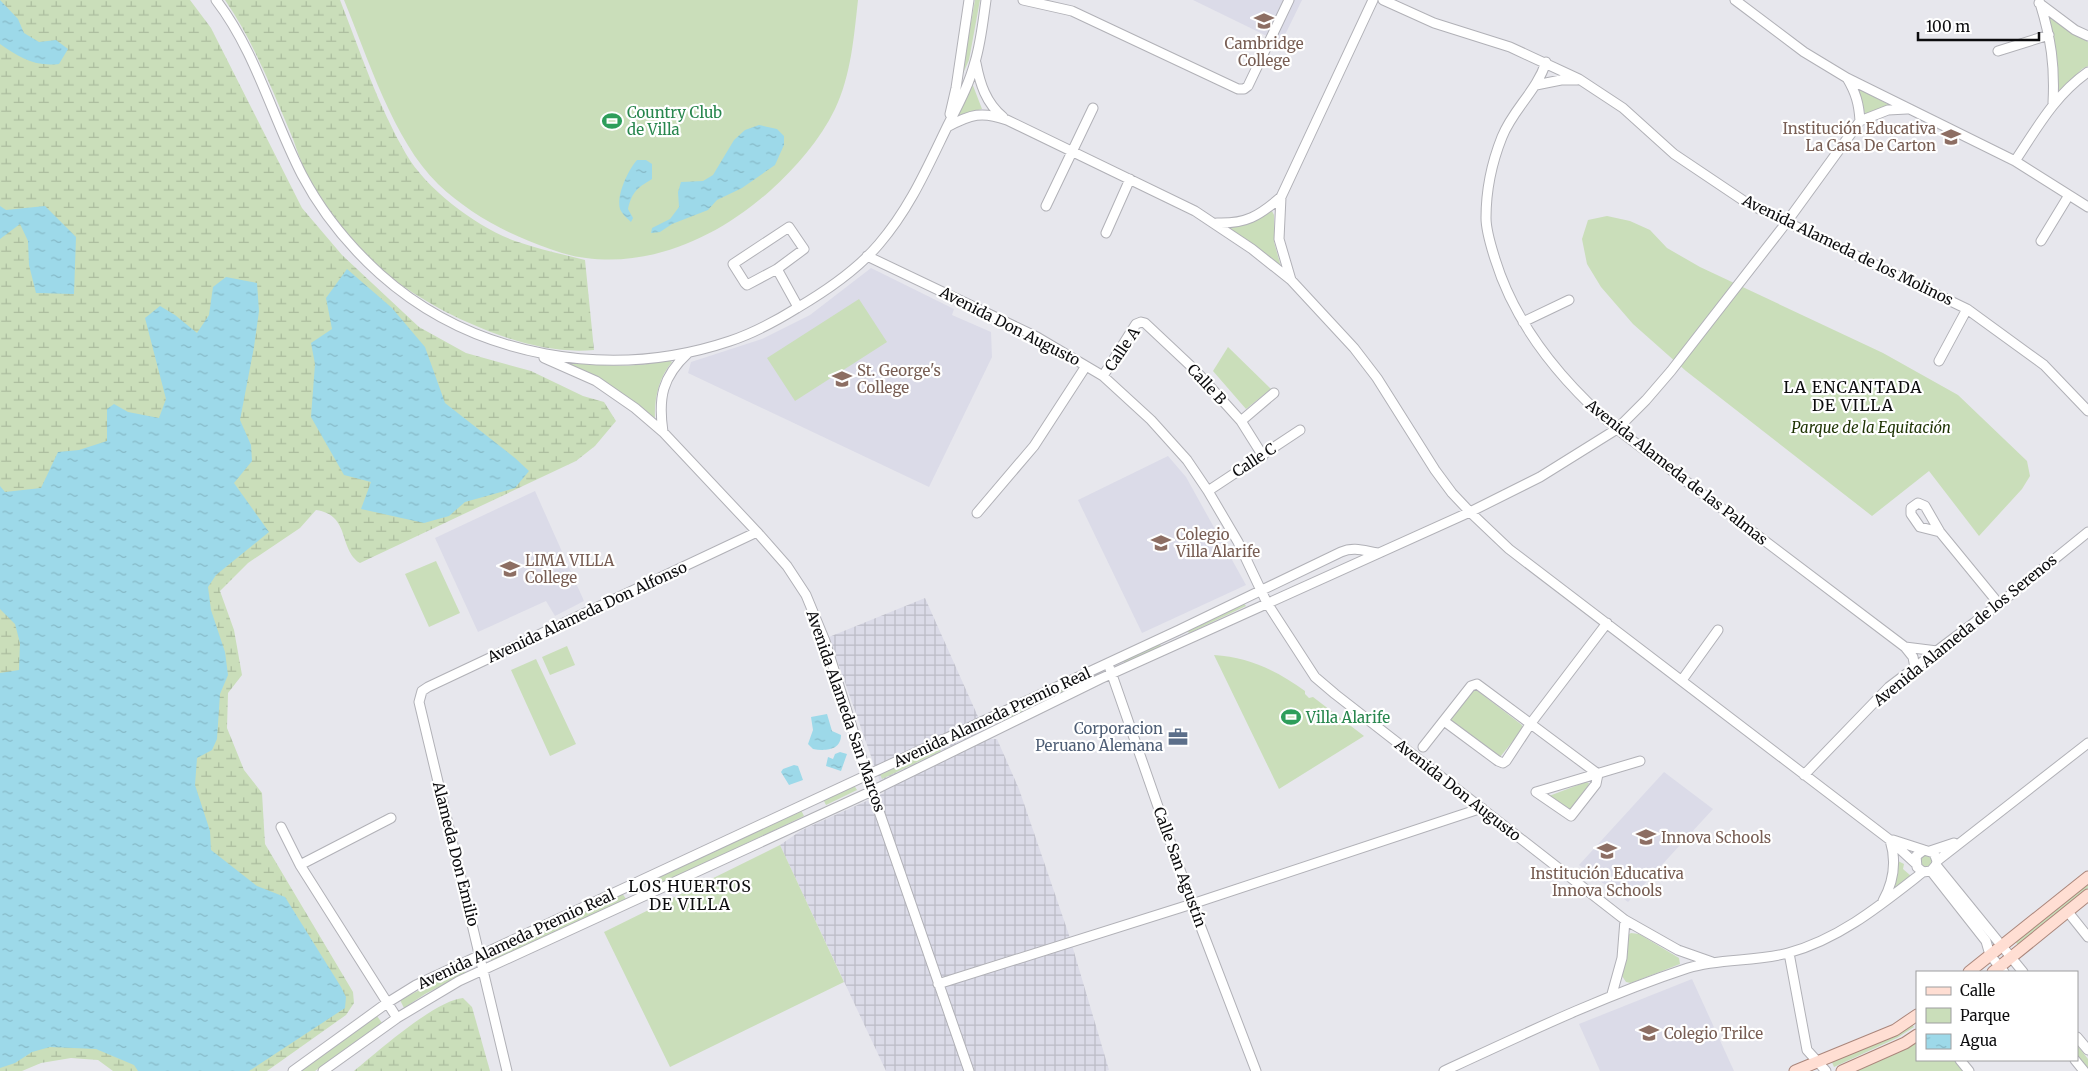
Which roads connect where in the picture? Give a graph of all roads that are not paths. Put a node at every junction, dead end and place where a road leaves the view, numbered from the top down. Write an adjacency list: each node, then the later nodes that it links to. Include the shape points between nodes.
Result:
1 (216, 0): 45 (street, via 244,45 302,175 323,212 352,248 382,276 440,317)
2 (969, 0): 25 (street)
3 (986, 0): 14 (street)
4 (1023, 0): 10 (street)
5 (1289, 0): 10 (street, via 1244,89 1238,89)
6 (1373, 0): 30 (street)
7 (1383, 0): 15 (street, Avenida Alameda de los Molinos, via 1434,23)
8 (1735, 0): 17 (street, via 1804,52)
9 (2038, 2): 11 (street); 12 (street)
10 (1068, 4)
11 (2049, 35): 13 (street); 20 (street, via 2055,73)
12 (2088, 36)
13 (1998, 51)
14 (976, 61): 23 (street, via 985,95); 25 (street)
15 (1546, 62): 18 (street, Avenida Alameda de los Molinos); 19 (street, Avenida Alameda de las Palmas)
16 (2088, 72): 20 (street)
17 (1847, 78): 22 (street); 24 (street, via 1856,92)
18 (1579, 80): 19 (street); 34 (street, Avenida Alameda de los Molinos, via 1623,108 1674,154 1712,181)
19 (1536, 85): 44 (street, Avenida Alameda de las Palmas, via 1506,127 1489,183 1486,219 1502,280)
20 (2054, 103): 27 (street)
21 (1093, 108): 26 (street)
22 (1907, 109): 24 (street, via 1888,110); 27 (street)
23 (1007, 120): 25 (street, via 978,114); 26 (street)
24 (1860, 121): 34 (street, Avenida Alameda Premio Real)
25 (947, 126): 37 (street, via 917,190)
26 (1073, 152): 28 (street); 31 (street)
27 (2015, 161): 29 (street)
28 (1130, 179): 33 (street); 35 (street)
29 (2069, 195): 32 (street); 36 (street)
30 (1281, 197): 33 (street, via 1249,220); 39 (street, via 1279,239)
31 (1046, 206)
32 (2088, 207)
33 (1216, 223): 39 (street)
34 (1786, 223): 42 (street, Avenida Alameda de los Molinos); 53 (street, Avenida Alameda Premio Real, via 1671,371)
35 (1106, 233)
36 (2041, 241)
37 (867, 256): 41 (street); 48 (street, Avenida Don Augusto, via 1037,337)
38 (777, 269): 38 (street, via 747,284 733,264 789,227 804,249); 41 (street)
39 (1291, 280): 58 (street, via 1377,378 1435,470)
40 (1569, 300): 44 (street)
41 (798, 307): 46 (street, via 732,341)
42 (1967, 309): 47 (street); 51 (street, Avenida Alameda de los Molinos, via 2044,365)
43 (1141, 322): 49 (street, Calle A, via 1136,324); 52 (street, Calle B, via 1195,370)
44 (1523, 322): 53 (street, Avenida Alameda de las Palmas, via 1573,389)
45 (526, 351): 46 (street, via 630,360); 55 (street, Avenida Alameda San Marcos, via 596,381 636,408)
46 (689, 352): 55 (street, via 673,368 663,390 660,404)
47 (1939, 362)
48 (1086, 366): 49 (street, Avenida Don Augusto); 59 (street, via 1034,446)
49 (1103, 376): 57 (street, Avenida Don Augusto, via 1151,420 1187,460)
50 (1274, 393): 52 (street)
51 (2088, 411)
52 (1241, 420): 56 (street, Calle B)
53 (1617, 428): 58 (street, Avenida Alameda Premio Real, via 1540,477); 72 (street, Avenida Alameda de las Palmas)
54 (1300, 430): 56 (street, Calle C)
55 (663, 432): 61 (street, Avenida Alameda San Marcos)
56 (1263, 456): 57 (street, Calle C)
57 (1208, 491): 65 (street, Avenida Don Augusto, via 1238,542)
58 (1470, 512): 64 (street, Avenida Alameda Premio Real); 68 (street, via 1509,549)
59 (977, 513)
60 (2088, 525): 63 (street)
61 (758, 532): 78 (street, Avenida Alameda Don Alfonso, via 428,687); 88 (street, Avenida Alameda San Marcos, via 787,566 816,616)
62 (1940, 532): 67 (street)
63 (2084, 535): 67 (street, Avenida Alameda de los Serenos)
64 (1378, 553): 65 (street, Avenida Alameda Premio Real, via 1348,549); 66 (street, Avenida Alameda Premio Real)
65 (1260, 590): 66 (street, Avenida Don Augusto); 70 (street, Avenida Alameda Premio Real)
66 (1267, 603): 71 (street, Avenida Alameda Premio Real); 92 (street, Avenida Don Augusto, via 1315,677)
67 (1999, 604): 73 (street, Avenida Alameda de los Serenos)
68 (1607, 623): 77 (street); 81 (street)
69 (1718, 630): 77 (street)
70 (1170, 634): 71 (street); 74 (street, Avenida Alameda Premio Real)
71 (1176, 645): 76 (street, Avenida Alameda Premio Real)
72 (1905, 647): 73 (street); 75 (street, Avenida Alameda de las Palmas, via 1913,657)
73 (1937, 651): 75 (street, Avenida Alameda de los Serenos)
74 (1107, 662): 76 (street, Calle San Agustín); 79 (street, Avenida Alameda Premio Real)
75 (1915, 668): 90 (street, Avenida Alameda de los Serenos, via 1889,687)
76 (1112, 674): 82 (street, Avenida Alameda Premio Real); 103 (street, Calle San Agustín)
77 (1682, 680): 90 (street)
78 (420, 695): 111 (street, Alameda Don Emilio, via 419,702)
79 (987, 719): 82 (street); 83 (street, Avenida Alameda Premio Real)
80 (1444, 721): 81 (street, via 1471,686 1477,684); 81 (street, via 1502,762 1506,761); 85 (street)
81 (1531, 724): 89 (street)
82 (993, 732): 86 (street, Avenida Alameda Premio Real)
83 (948, 738): 86 (street); 88 (street, Avenida Alameda Premio Real)
84 (2088, 744): 95 (street)
85 (1423, 747)
86 (955, 750): 91 (street, Avenida Alameda Premio Real)
87 (1640, 761): 89 (street)
88 (867, 774): 91 (street, Avenida Alameda San Marcos); 111 (street, Avenida Alameda Premio Real)
89 (1598, 774): 89 (street, via 1580,779 1536,792 1571,816 1596,784)
90 (1804, 775): 96 (street)
91 (872, 791): 114 (street, Avenida Alameda Premio Real); 118 (street, Avenida Alameda San Marcos)
92 (1482, 808): 103 (street); 106 (street, Avenida Don Augusto)
93 (390, 818): 99 (street)
94 (281, 827): 99 (street)
95 (1964, 839): 97 (street); 100 (street)
96 (1890, 840): 97 (street); 98 (street); 104 (street, via 1895,867)
97 (1927, 851): 98 (street, via 1918,854); 100 (street, via 1934,853)
98 (1915, 863): 100 (street, via 1919,870)
99 (300, 865): 120 (street)
100 (1932, 867): 104 (street); 108 (street); 110 (street, via 1986,941)
101 (2088, 877): 108 (main road)
102 (2088, 896): 105 (main road)
103 (1192, 904): 118 (street); 133 (street, Calle San Agustín)
104 (1881, 905): 109 (street, via 1838,932)
105 (2068, 912): 107 (street); 112 (main road)
106 (1626, 920): 113 (street, Avenida Don Augusto, via 1678,950); 119 (street, via 1622,958)
107 (2088, 937)
108 (2002, 946): 110 (main road); 112 (street)
109 (1789, 953): 113 (street); 128 (street, via 1807,1050)
110 (1990, 955): 115 (street); 116 (main road)
111 (480, 956): 114 (street, Alameda Don Emilio); 120 (street, Avenida Alameda Premio Real)
112 (2011, 957): 115 (main road); 117 (street)
113 (1712, 962): 119 (street)
114 (484, 970): 122 (street, Avenida Alameda Premio Real); 131 (street, Alameda Don Emilio)
115 (1999, 970)
116 (1970, 971)
117 (2022, 971)
118 (938, 984): 132 (street, Avenida Alameda San Marcos)
119 (1612, 994): 134 (street)
120 (387, 1002): 122 (street); 129 (street, Avenida Alameda Premio Real)
121 (1916, 1016): 128 (main road, via 1895,1030)
122 (397, 1018): 130 (street, Avenida Alameda Premio Real)
123 (1916, 1035): 137 (main road, via 1905,1043)
124 (2078, 1038): 125 (street)
125 (2088, 1050)
126 (1961, 1061): 138 (street)
127 (2076, 1061): 139 (street)
128 (1816, 1062): 135 (main road); 136 (street)
129 (293, 1071)
130 (323, 1071)
131 (507, 1071)
132 (969, 1071)
133 (1256, 1071)
134 (1444, 1071)
135 (1796, 1071)
136 (1826, 1071)
137 (1842, 1071)
138 (1969, 1071)
139 (2084, 1071)

